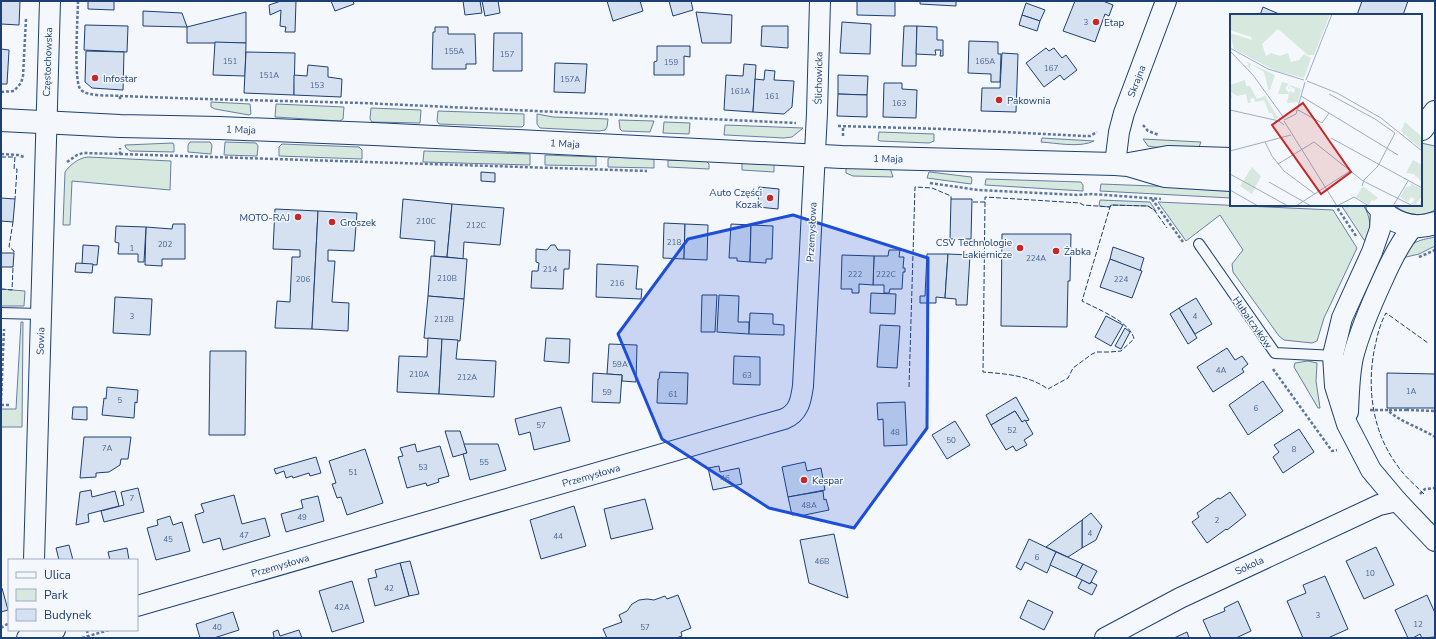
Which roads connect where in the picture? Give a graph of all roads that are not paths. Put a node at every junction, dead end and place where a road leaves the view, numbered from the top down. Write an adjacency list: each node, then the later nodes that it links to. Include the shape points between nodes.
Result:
1 (50, 1): 6 (street, Częstochowska)
2 (820, 1): 8 (street, Ślichowicka)
3 (1166, 1): 10 (street, Skrajna, via 1124,113 1119,132)
4 (1435, 112): 7 (street)
5 (1, 120): 6 (street, 1 Maja)
6 (46, 123): 8 (street, 1 Maja, via 374,134); 17 (street, Sowia)
7 (1426, 130)
8 (814, 155): 10 (street, 1 Maja); 24 (street, Przemysłowa, via 803,386 797,410 790,417)
9 (1230, 159): 10 (street, 1 Maja, via 1168,156)
10 (1121, 164): 11 (street, 1 Maja, via 1164,176)
11 (1230, 180)
12 (1379, 208): 14 (street, via 1391,219); 18 (street, via 1380,229 1342,318)
13 (1435, 223): 14 (street)
14 (1413, 227): 19 (street, via 1390,263 1364,320)
15 (1199, 244): 18 (lane, Hubalczyków, via 1275,352)
16 (3, 313): 17 (lane)
17 (41, 314): 23 (street, Sowia)
18 (1333, 355): 19 (lane, Hubalczyków); 20 (street, via 1335,386)
19 (1353, 357): 20 (street)
20 (1347, 424): 21 (street, via 1371,470)
21 (1397, 501): 22 (street); 27 (street, Sokola, via 1379,505 1206,585)
22 (1435, 541)
23 (34, 559)
24 (138, 606)
25 (50, 631): 26 (street)
26 (31, 635)
27 (1105, 638)

